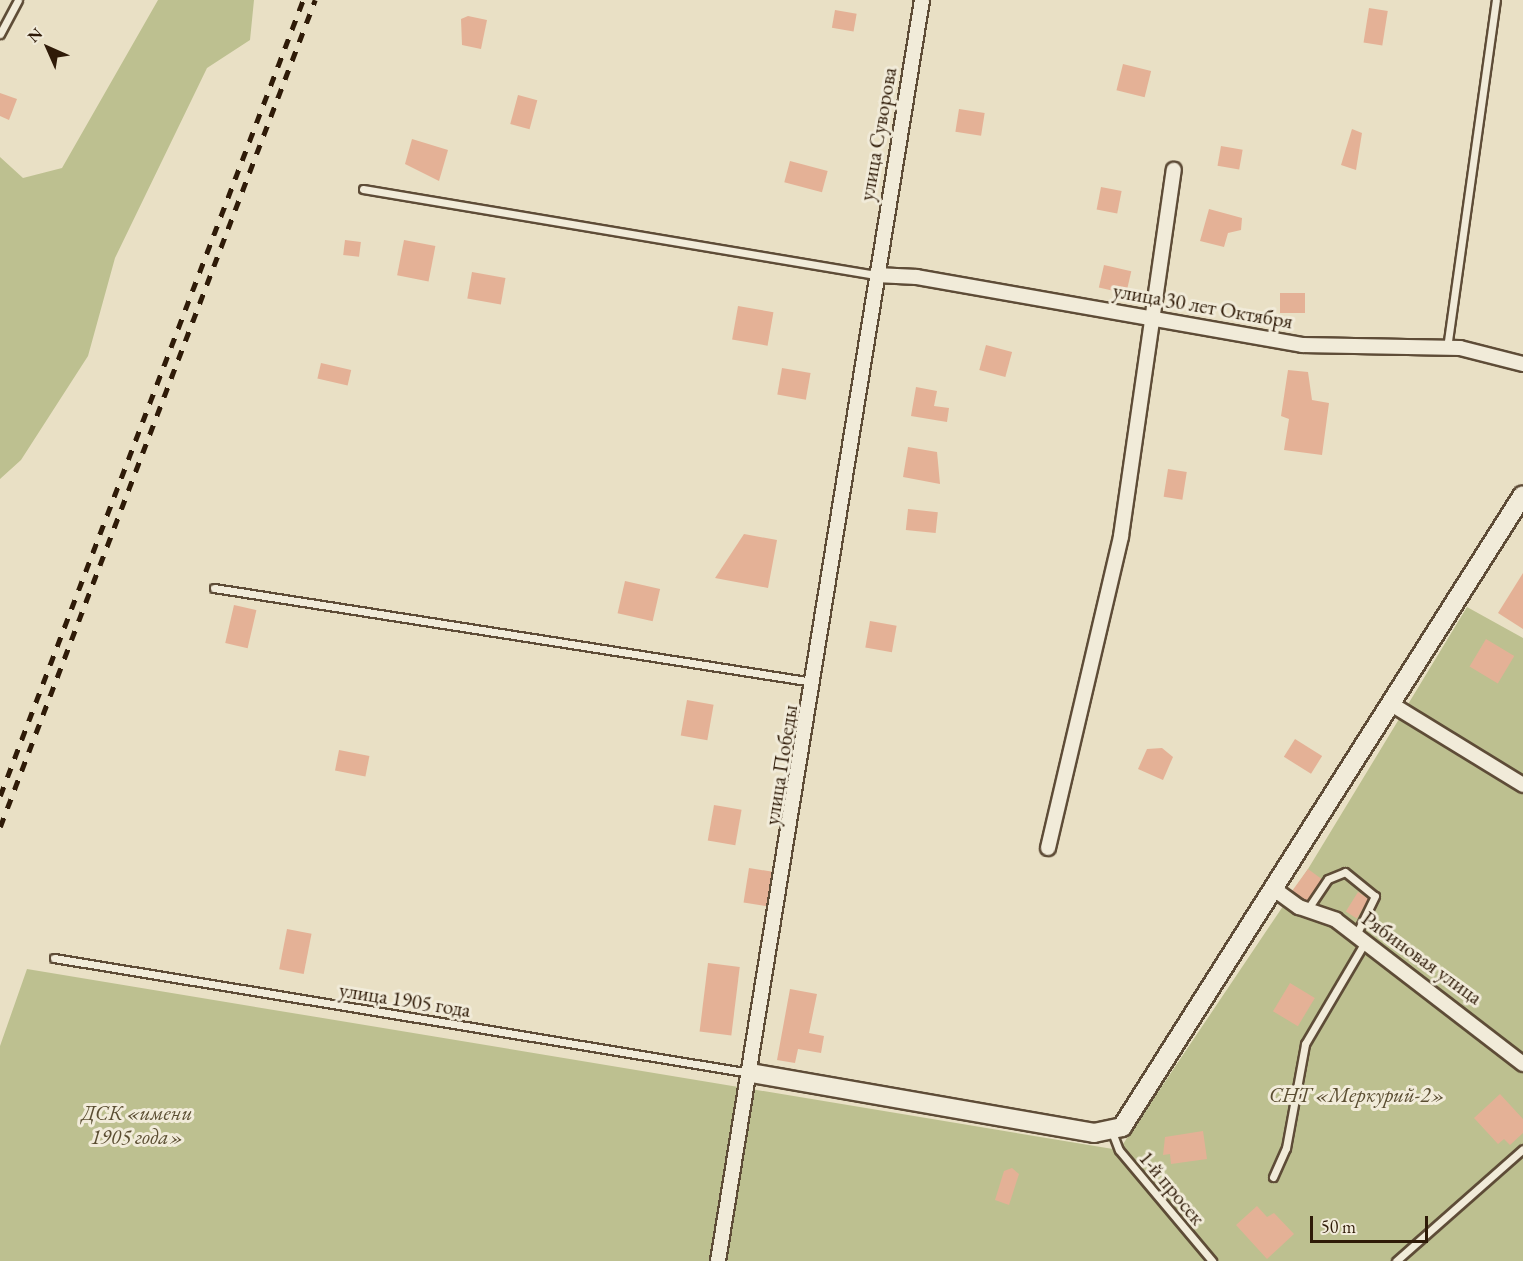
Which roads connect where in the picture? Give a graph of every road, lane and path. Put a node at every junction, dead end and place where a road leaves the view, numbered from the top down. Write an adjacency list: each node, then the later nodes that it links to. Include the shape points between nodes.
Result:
1 (18, 0): 4 (lane)
2 (922, 0): 7 (street, улица Суворова)
3 (1496, 0): 9 (lane)
4 (0, 34)
5 (1174, 170): 8 (street)
6 (363, 189): 7 (lane)
7 (876, 275): 8 (street, улица 30 лет Октября, via 917,277); 13 (street, улица Победы)
8 (1153, 320): 9 (street, улица 30 лет Октября, via 1329,348); 16 (street, via 1120,536)
9 (1447, 348): 10 (street, улица 30 лет Октября)
10 (1523, 364)
11 (1523, 495): 14 (street)
12 (214, 588): 13 (lane)
13 (816, 682): 22 (street, улица Победы)
14 (1391, 704): 15 (street); 17 (street)
15 (1523, 785)
16 (1048, 848)
17 (1281, 894): 18 (street, Рябиновая улица); 23 (street, via 1128,1121)
18 (1308, 910): 19 (street, Рябиновая улица); 19 (lane, via 1328,879 1345,872 1375,896)
19 (1360, 938): 21 (street, Рябиновая улица); 25 (lane, via 1305,1044 1286,1148)
20 (54, 958): 22 (lane, улица 1905 года)
21 (1523, 1064)
22 (752, 1073): 23 (street); 26 (street, улица Победы)
23 (1112, 1132): 27 (lane, 1-й просек, via 1119,1150)
24 (1523, 1149): 28 (lane)
25 (1273, 1177)
26 (718, 1261)
27 (1212, 1261)
28 (1396, 1261)

